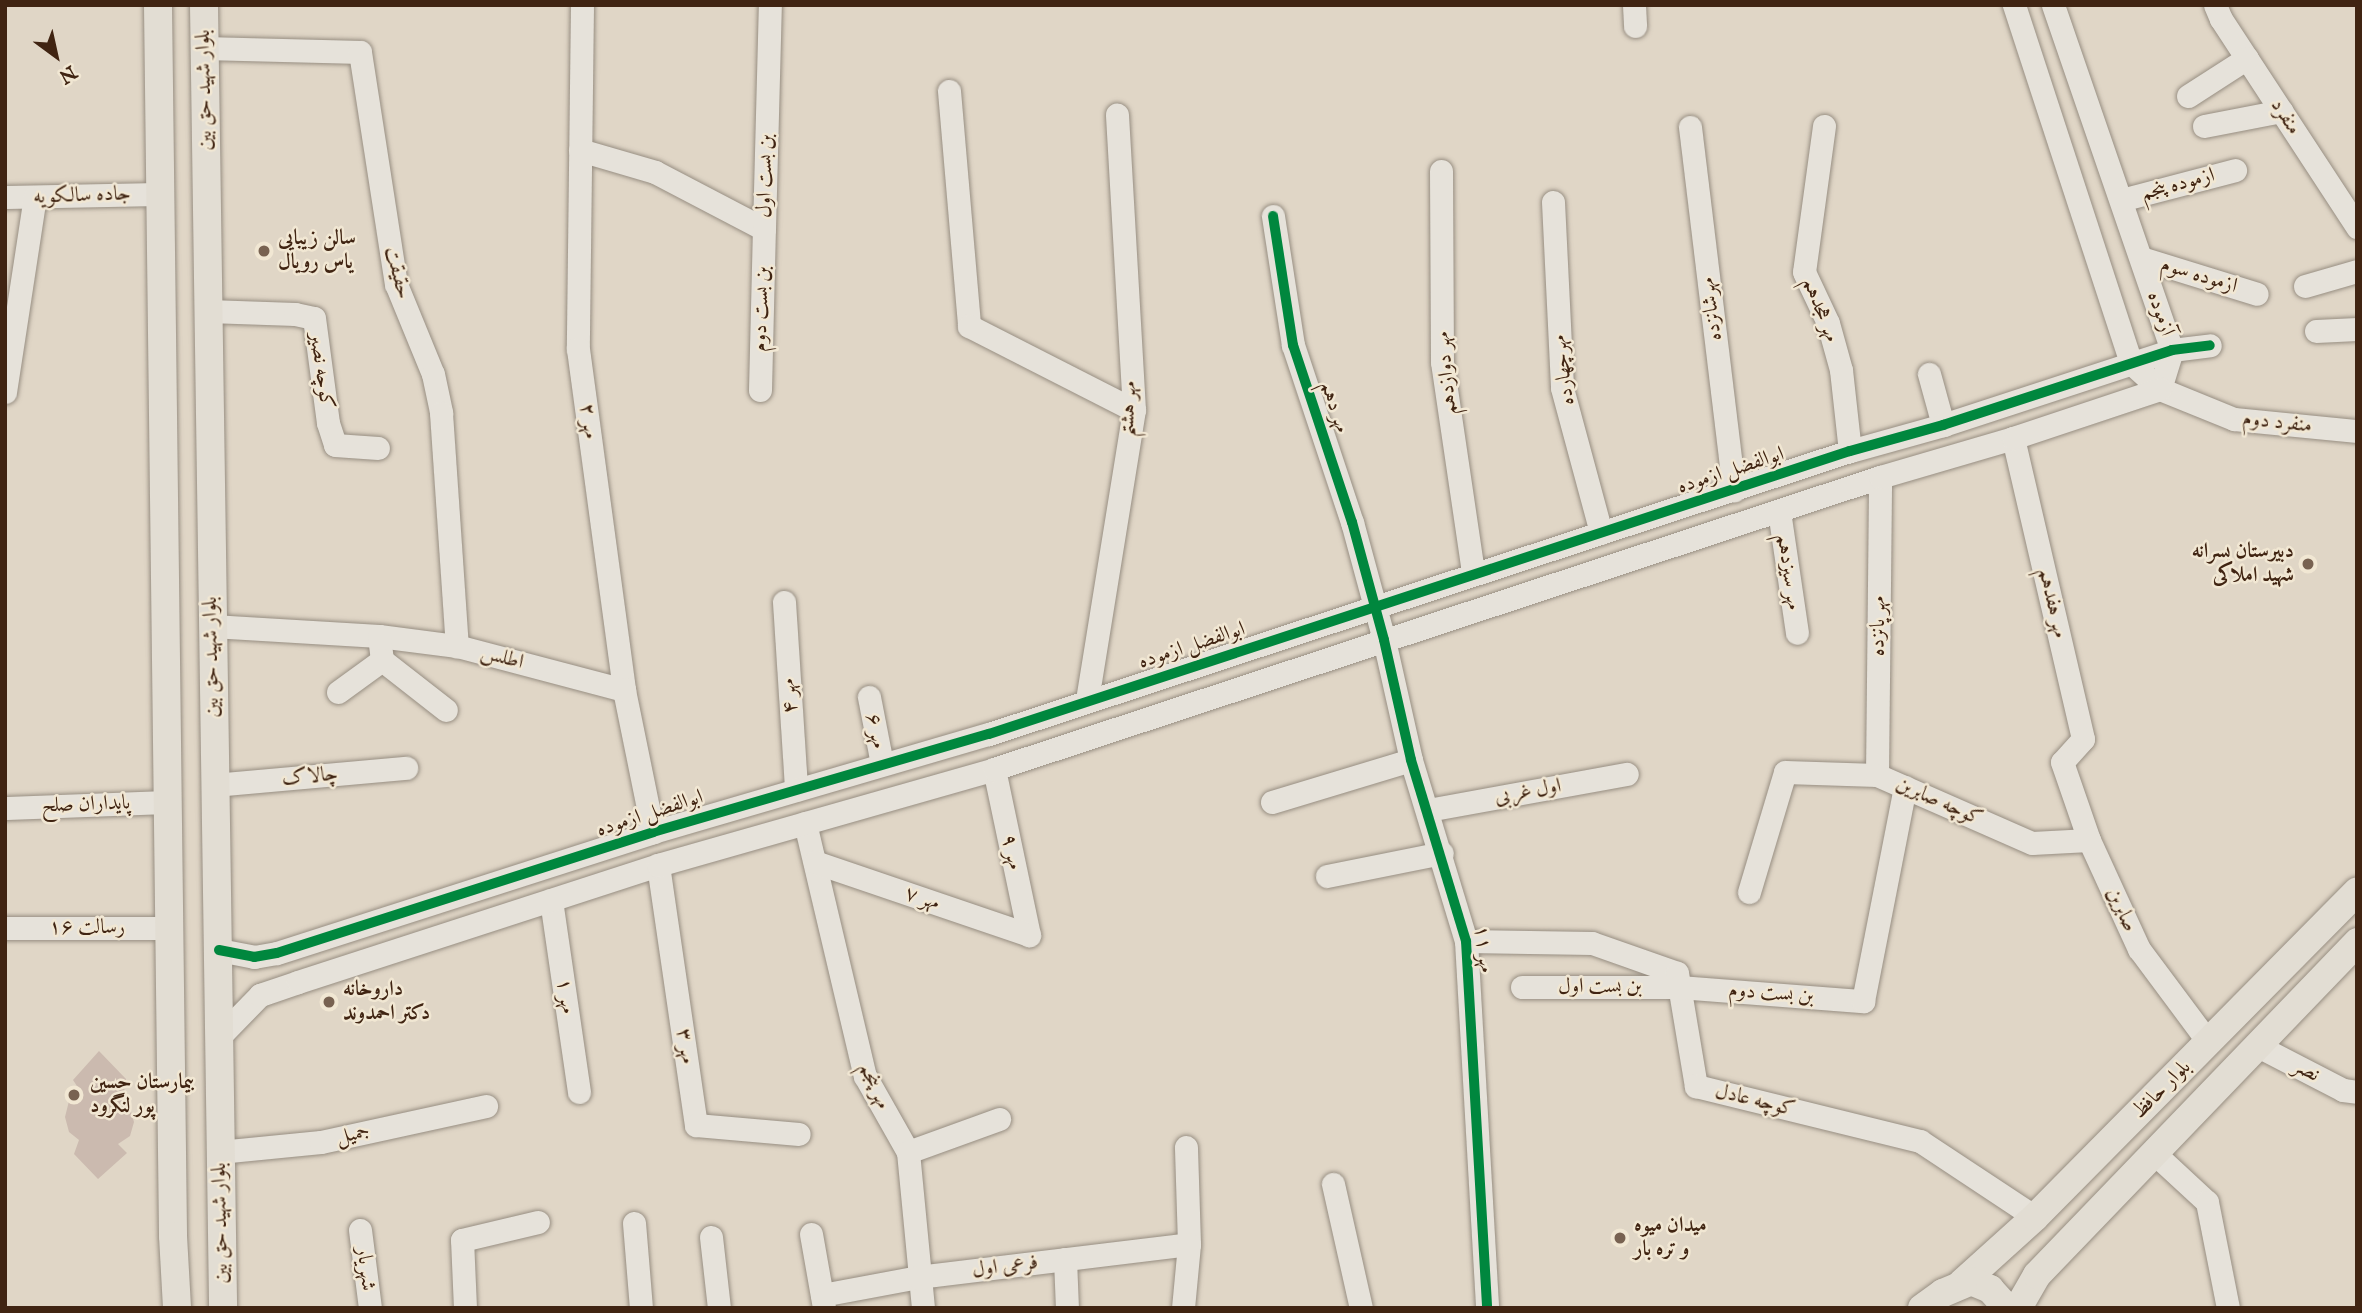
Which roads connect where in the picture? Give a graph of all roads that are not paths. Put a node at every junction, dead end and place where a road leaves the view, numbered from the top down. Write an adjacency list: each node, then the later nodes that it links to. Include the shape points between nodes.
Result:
1 (158, 5): 20 (main road)
2 (204, 5): 8 (main road, بلوار شهید حق بین)
3 (582, 5): 17 (street, مهر ۲)
4 (770, 5): 27 (street, بن بست اول)
5 (2014, 5): 37 (street, آزموده)
6 (2053, 5): 23 (street, آزموده)
7 (2215, 5): 9 (street, منفرد)
8 (205, 48): 32 (main road, بلوار شهید حق بین); 59 (street, حقیقت, via 360,52 396,284 433,374 441,412)
9 (2247, 58): 11 (street); 12 (street, منفرد)
10 (949, 91): 42 (street, via 968,326)
11 (2188, 96)
12 (2282, 111): 15 (street); 25 (street, منفرد)
13 (1117, 114): 42 (street, مهر هشتم)
14 (1824, 126): 47 (street, مهر هجدهم, via 1804,272 1828,323 1841,370)
15 (2204, 126)
16 (1690, 127): 49 (street, مهرشانزده)
17 (580, 150): 27 (street, بن بست اول, via 655,172); 61 (street, مهر ۲, via 578,349)
18 (2235, 170): 23 (street, ازموده پنجم)
19 (1441, 171): 52 (street, مهر دوازدهم, via 1442,362)
20 (160, 194): 22 (street, جاده سالکویه); 76 (main road)
21 (5, 197): 22 (street, جاده سالکویه)
22 (35, 197): 41 (street)
23 (2121, 200): 28 (street, آزموده)
24 (1553, 202): 51 (street, مهرچهارده, via 1562,388)
25 (2353, 215)
26 (1273, 216): 54 (street, مهر دهم, via 1293,345 1352,522)
27 (764, 229): 40 (street, بن بست دوم)
28 (2141, 258): 31 (street, ازموده سوم); 36 (street, آزموده)
29 (2357, 271): 30 (street)
30 (2305, 286)
31 (2257, 294)
32 (208, 311): 46 (street, کوچه نصیر, via 314,318 335,445); 55 (main road, بلوار شهید حق بین)
33 (2357, 329): 34 (street)
34 (2316, 331)
35 (2210, 345): 36 (street, ابوالفضل ازموده)
36 (2172, 350): 37 (street, ابوالفضل ازموده); 39 (street, آزموده)
37 (2131, 363): 39 (street); 43 (street, ابوالفضل ازموده)
38 (1928, 374): 43 (street)
39 (2160, 389): 44 (street, منفرد دوم, via 2234,419); 45 (street)
40 (760, 390)
41 (5, 392)
42 (1133, 410): 64 (street, مهر هشتم)
43 (1943, 425): 47 (street, ابوالفضل ازموده)
44 (2357, 431)
45 (2013, 438): 48 (street); 67 (street, مهر هفدهم, via 2084,738)
46 (378, 448)
47 (1850, 451): 49 (street, ابوالفضل ازموده)
48 (1880, 477): 50 (street); 72 (street, مهر پانزده)
49 (1734, 490): 51 (street, ابوالفضل ازموده)
50 (1779, 512): 56 (street, مهر سیزدهم); 58 (street)
51 (1601, 533): 52 (street, ابوالفضل ازموده)
52 (1473, 573): 54 (street, ابوالفضل ازموده)
53 (784, 603): 75 (street, مهر ۴)
54 (1374, 607): 58 (street, مهر ۱۱); 64 (street, ابوالفضل ازموده)
55 (212, 626): 57 (street, اطلس); 73 (main road, بلوار شهید حق بین)
56 (1797, 633)
57 (379, 636): 59 (street, اطلس); 60 (street)
58 (1384, 640): 66 (street, مهر ۱۱); 70 (street)
59 (457, 646): 61 (street, اطلس)
60 (382, 660): 62 (street); 65 (street)
61 (624, 690): 81 (street, مهر ۲)
62 (338, 692)
63 (869, 697): 68 (street, مهر ۶)
64 (1087, 700): 68 (street, ابوالفضل ازموده)
65 (446, 710)
66 (1412, 760): 77 (street); 79 (street, مهر ۱۱)
67 (2062, 762): 82 (street, صابرین)
68 (882, 764): 75 (street, ابوالفضل ازموده)
69 (406, 768): 73 (street, چالاک)
70 (994, 769): 80 (street); 92 (street, مهر ۹)
71 (1627, 774): 79 (street, اول غربی)
72 (1877, 775): 74 (street, کوچه صابرین); 87 (street, کوچه صابرین, via 1785,772)
73 (214, 785): 95 (main road, بلوار شهید حق بین)
74 (1905, 788): 82 (street, کوچه صابرین, via 2032,843); 97 (street, بن بست دوم, via 1863,1001)
75 (796, 790): 81 (street, ابوالفضل ازموده)
76 (168, 802): 78 (street, پایداران صلح); 91 (main road)
77 (1272, 802)
78 (5, 808)
79 (1428, 810): 83 (street, مهر ۱۱)
80 (805, 823): 84 (street, مهر پنجم); 85 (street)
81 (653, 832): 95 (street, ابوالفضل ازموده, via 277,953 254,957)
82 (2089, 840): 99 (street, صابرین, via 2139,949)
83 (1442, 853): 86 (street); 93 (street, مهر ۱۱)
84 (816, 862): 92 (street, مهر ۷); 108 (street, مهر پنجم, via 865,1076)
85 (658, 865): 89 (street); 105 (street, مهر ۳, via 696,1125)
86 (1327, 876)
87 (1749, 892)
88 (2357, 892): 99 (main road, بلوار حافظ)
89 (551, 900): 98 (street, via 260,995); 101 (street, مهر ۱)
90 (5, 928): 91 (street, رسالت ۱۶)
91 (170, 928): 123 (main road)
92 (1029, 935)
93 (1466, 941): 97 (street, via 1592,943 1677,973); 133 (street, مهر ۱۱)
94 (2357, 942): 100 (main road, بلوار حافظ)
95 (219, 950): 98 (main road, بلوار شهید حق بین)
96 (1521, 987): 97 (street, بن بست اول)
97 (1679, 987): 111 (street, کوچه عادل, via 1696,1086 1920,1141)
98 (219, 1037): 107 (main road, بلوار شهید حق بین)
99 (2208, 1043): 111 (main road, بلوار حافظ)
100 (2256, 1045): 102 (street, نصر, via 2343,1090); 109 (main road, بلوار حافظ)
101 (579, 1092)
102 (2357, 1092)
103 (486, 1106): 107 (street, جمیل, via 321,1142)
104 (999, 1119): 108 (street)
105 (799, 1134)
106 (1186, 1147): 117 (street)
107 (219, 1152): 124 (main road, بلوار شهید حق بین)
108 (908, 1152): 120 (street, مهر پنجم)
109 (2154, 1153): 119 (main road, بلوار حافظ); 138 (street, via 2207,1202)
110 (1333, 1184): 132 (street)
111 (2035, 1217): 121 (main road, بلوار حافظ)
112 (538, 1222): 126 (street, via 462,1240)
113 (634, 1223): 127 (street)
114 (360, 1230): 125 (street, شهریار)
115 (811, 1234): 122 (street)
116 (712, 1237): 128 (street)
117 (1189, 1244): 118 (street, فرعی اول); 131 (street)
118 (1065, 1259): 120 (street, فرعی اول); 130 (street)
119 (2038, 1275): 136 (main road, بلوار حافظ); 137 (main road)
120 (918, 1278): 122 (street, فرعی اول); 129 (street, مهر پنجم)
121 (1962, 1283): 134 (main road, بلوار حافظ); 135 (main road, via 1971,1281 1990,1289)
122 (823, 1301)
123 (177, 1308)
124 (223, 1308)
125 (370, 1308)
126 (465, 1308)
127 (641, 1308)
128 (719, 1308)
129 (923, 1308)
130 (1067, 1308)
131 (1183, 1308)
132 (1361, 1308)
133 (1487, 1308)
134 (1922, 1308)
135 (2007, 1308)
136 (2018, 1308)
137 (2027, 1308)
138 (2228, 1308)

